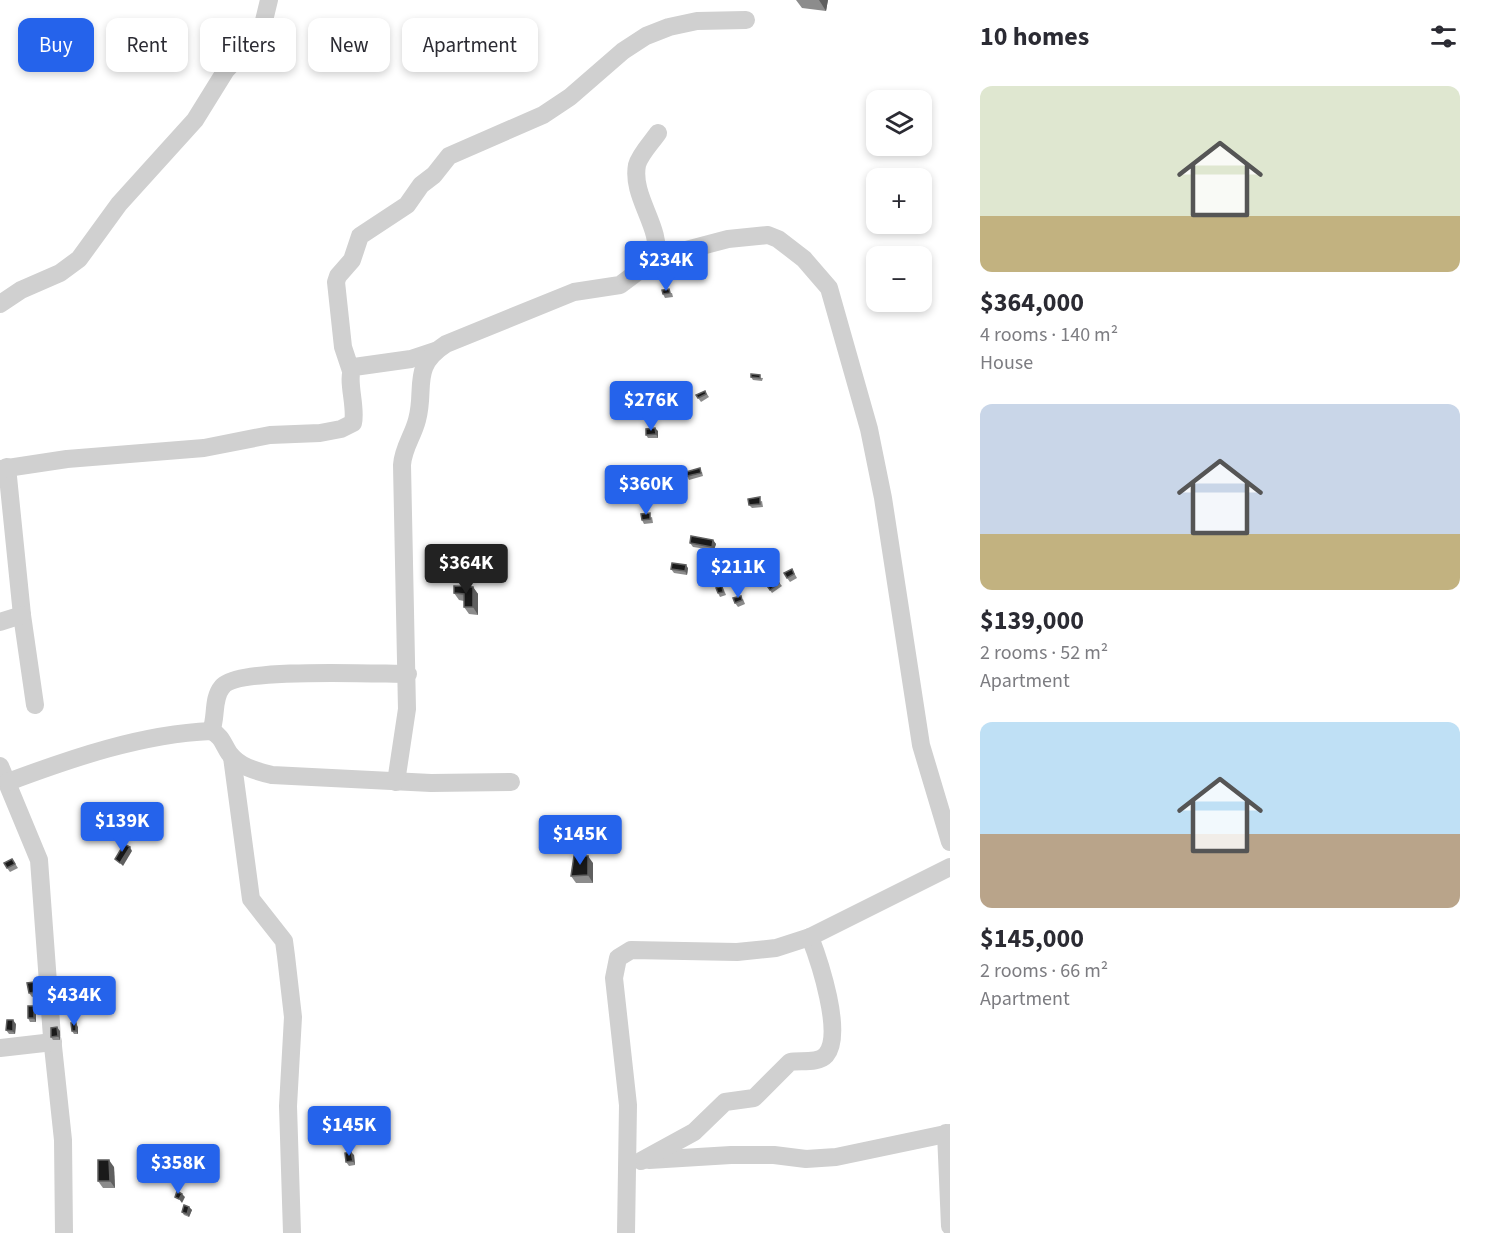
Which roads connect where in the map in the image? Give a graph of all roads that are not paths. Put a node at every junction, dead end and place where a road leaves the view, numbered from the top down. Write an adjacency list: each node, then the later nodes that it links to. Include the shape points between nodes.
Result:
1 (269, 0): 5 (street, via 261,33 226,70 195,120 119,204 79,259)
2 (746, 20): 7 (street, via 697,21 646,36 543,115 449,156 407,205 360,236 352,260 338,276 343,347)
3 (658, 133): 4 (street, via 638,163 637,179 656,243)
4 (656, 258): 6 (street, via 620,285 574,292 470,332); 18 (street, via 729,238 768,235 804,259 829,288 869,429 921,745)
5 (0, 304)
6 (435, 351): 7 (street, via 411,359 358,364); 11 (street, via 422,373 417,420 403,454)
7 (351, 371): 8 (street, via 355,414 353,423 341,429 270,435 204,448)
8 (4, 468): 9 (street)
9 (22, 615): 10 (street); 12 (street)
10 (0, 622)
11 (408, 674): 13 (street, via 238,678 227,682 218,694); 16 (street)
12 (35, 705)
13 (211, 731): 14 (street, via 223,741); 15 (street, via 159,737)
14 (232, 757): 16 (street, via 249,769 272,775); 27 (street, via 251,899 280,936 286,956 293,1017 288,1106)
15 (4, 774): 21 (street, via 39,860)
16 (396, 782): 17 (street)
17 (511, 782)
18 (950, 842)
19 (950, 867): 20 (street)
20 (810, 937): 24 (street, via 821,967 831,1020 831,1045 826,1055 790,1062 754,1098 725,1102 694,1132); 24 (street, via 776,948 737,952 631,950 618,958 614,992)
21 (53, 1042): 22 (street); 26 (street, via 63,1140)
22 (0, 1048)
23 (948, 1133): 24 (street, via 836,1157 731,1155); 25 (street)
24 (634, 1162): 28 (street)
25 (950, 1226)
26 (64, 1233)
27 (292, 1233)
28 (626, 1233)

